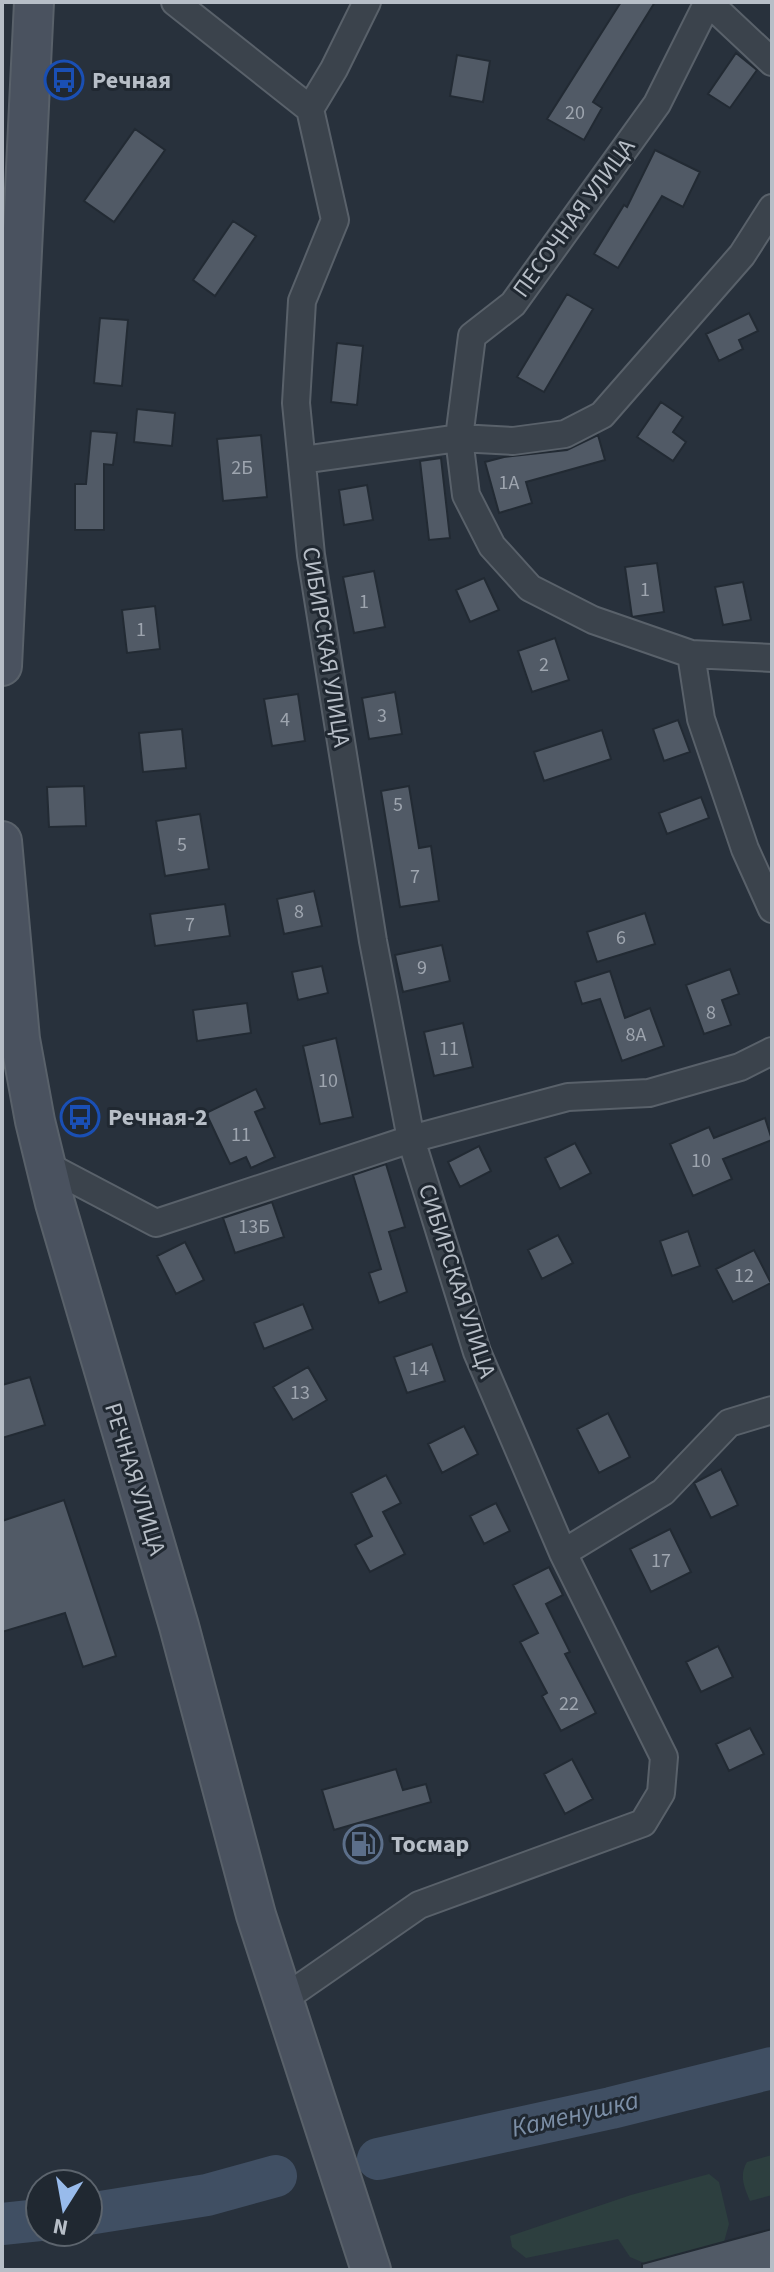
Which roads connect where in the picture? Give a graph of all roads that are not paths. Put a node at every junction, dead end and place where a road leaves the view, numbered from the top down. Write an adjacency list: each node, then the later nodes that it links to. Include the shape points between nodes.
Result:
1 (34, 2): 12 (main road)
2 (175, 2): 6 (street)
3 (367, 2): 6 (street)
4 (708, 2): 5 (street); 8 (street, ПЕСОЧНАЯ УЛИЦА, via 657,104 513,304 472,336)
5 (772, 62)
6 (310, 109): 9 (street, СИБИРСКАЯ УЛИЦА, via 335,220 302,301 296,403)
7 (772, 208): 8 (street, via 742,255 602,415 565,434 513,441)
8 (459, 438): 9 (street); 10 (street, ПЕСОЧНАЯ УЛИЦА, via 466,495 492,546 530,588 593,620)
9 (302, 460): 16 (street, СИБИРСКАЯ УЛИЦА, via 316,586)
10 (691, 654): 11 (street, ПЕСОЧНАЯ УЛИЦА); 14 (street, via 701,719 745,849)
11 (772, 658)
12 (2, 666)
13 (2, 841): 17 (main road, РЕЧНАЯ УЛИЦА, via 19,1026)
14 (772, 909)
15 (772, 1051): 16 (street, via 740,1067 649,1093 568,1097)
16 (411, 1139): 17 (street, via 156,1223); 19 (street, СИБИРСКАЯ УЛИЦА, via 477,1352)
17 (44, 1164): 20 (main road, РЕЧНАЯ УЛИЦА)
18 (772, 1410): 19 (street, via 729,1423 663,1492)
19 (563, 1553): 20 (street, СИБИРСКАЯ УЛИЦА, via 664,1757 661,1793 643,1823 419,1905)
20 (282, 2000): 21 (main road, РЕЧНАЯ УЛИЦА)
21 (366, 2254)

